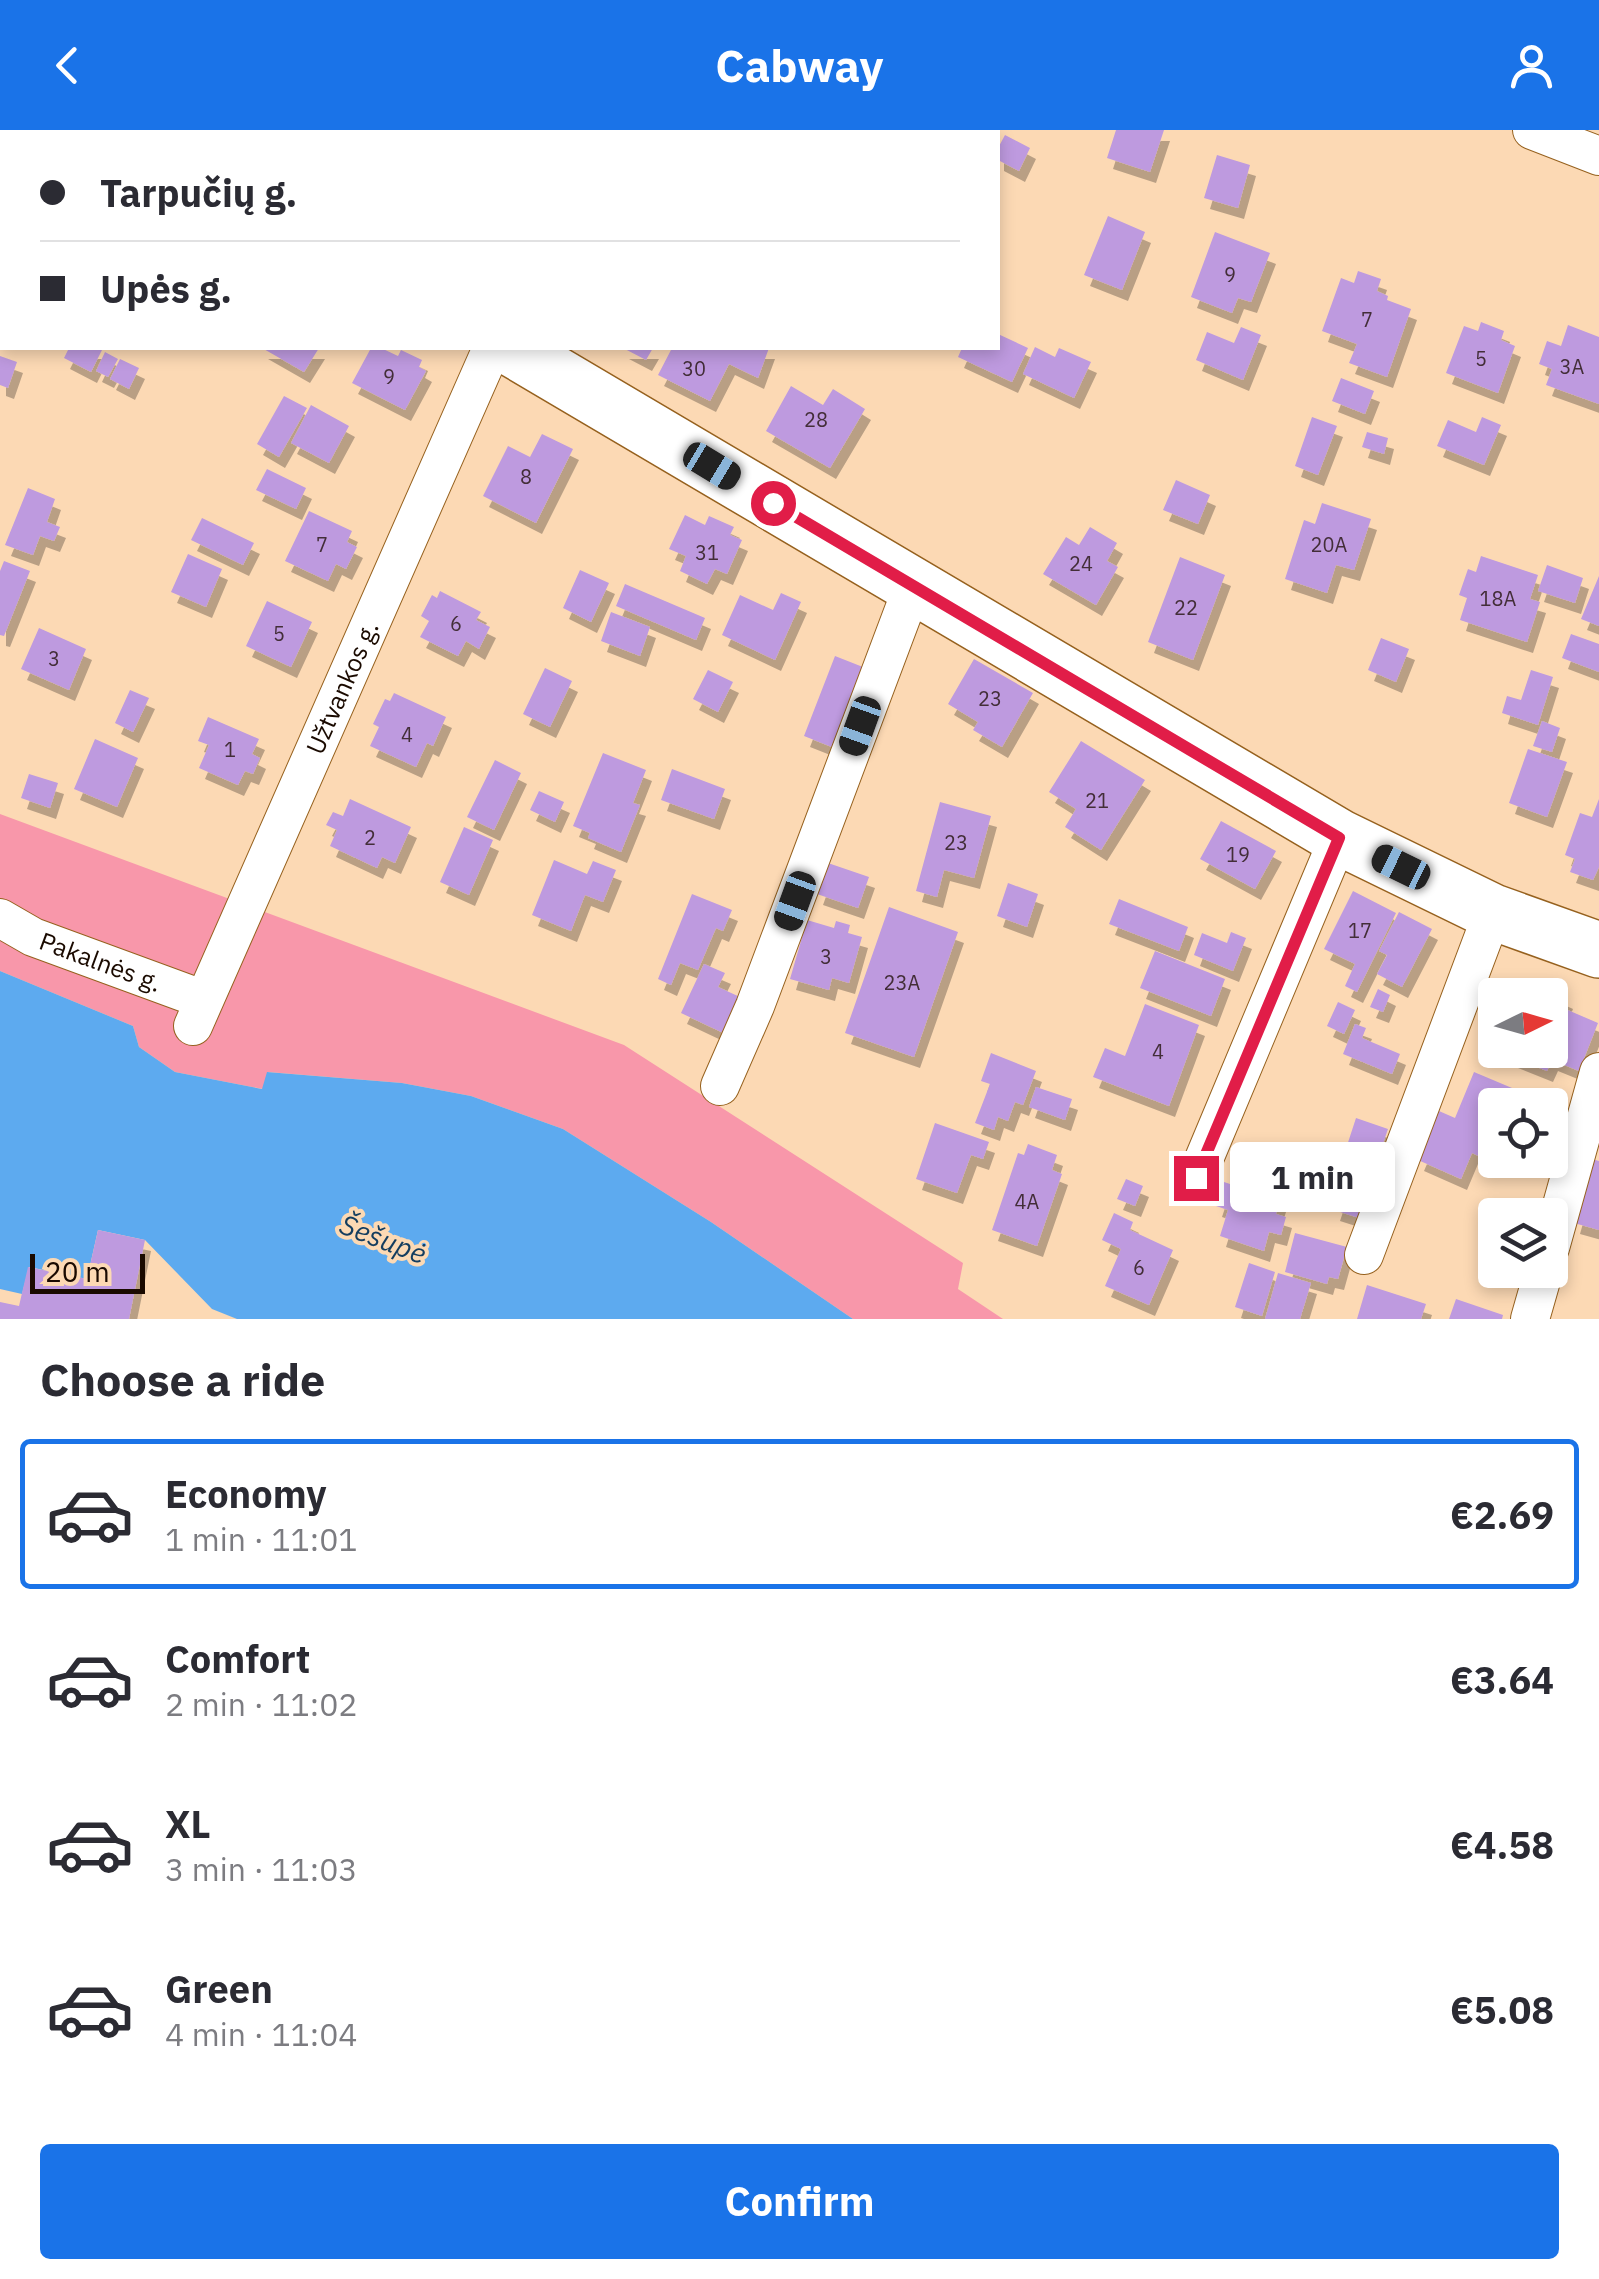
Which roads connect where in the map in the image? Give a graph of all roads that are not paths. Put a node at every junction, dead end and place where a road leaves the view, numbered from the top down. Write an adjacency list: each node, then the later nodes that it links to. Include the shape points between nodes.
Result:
1 (1532, 130): 2 (street)
2 (1599, 156)
3 (491, 350): 10 (street, Užtvankos g.)
4 (515, 350): 5 (main road)
5 (913, 586): 6 (main road); 12 (street)
6 (1339, 838): 7 (main road); 13 (street)
7 (1492, 912): 9 (main road); 15 (street)
8 (0, 918): 10 (street, Pakalnės g.)
9 (1599, 950)
10 (198, 1012)
11 (1599, 1072): 14 (street)
12 (720, 1086)
13 (1196, 1178)
14 (1564, 1198)
15 (1364, 1255)
16 (1539, 1288): 17 (street)
17 (1530, 1319)

